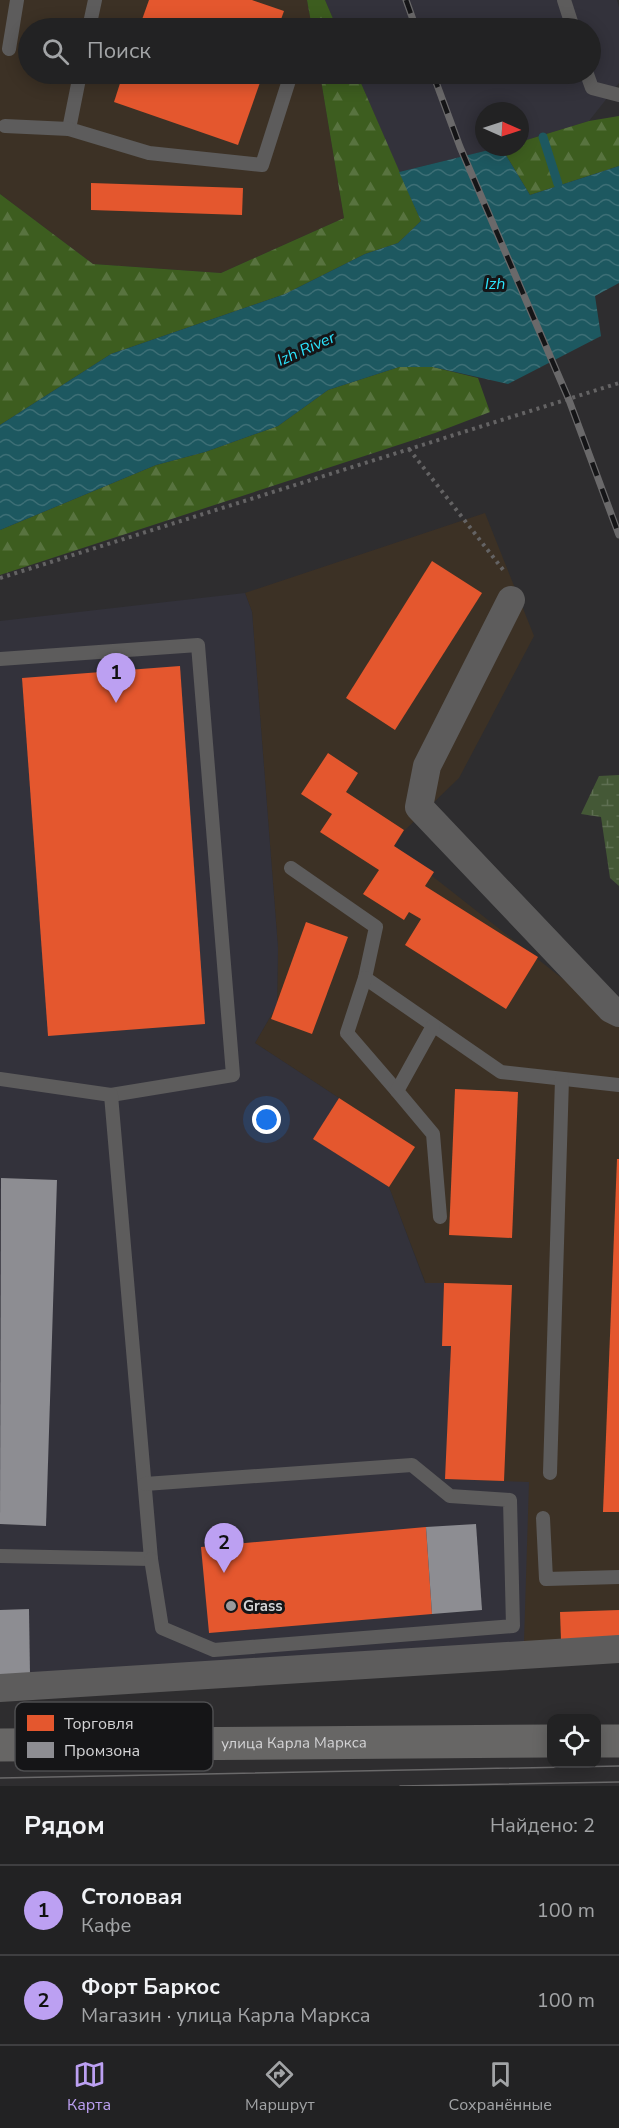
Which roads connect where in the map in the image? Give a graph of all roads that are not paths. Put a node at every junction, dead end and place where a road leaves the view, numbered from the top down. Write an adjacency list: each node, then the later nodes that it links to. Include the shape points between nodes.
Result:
1 (17, 0): 6 (lane)
2 (95, 0): 4 (lane)
3 (564, 0): 5 (lane)
4 (91, 18)
5 (570, 18)
6 (9, 49)
7 (78, 84): 12 (lane)
8 (288, 84): 12 (lane, via 262,165 148,153)
9 (591, 84): 10 (lane, via 592,88)
10 (619, 95)
11 (5, 126): 12 (lane)
12 (69, 129)
13 (511, 600): 17 (street, via 427,766 419,807)
14 (0, 659): 23 (lane, via 198,645 233,1075)
15 (291, 868): 16 (lane, via 376,927)
16 (365, 978): 18 (lane); 22 (lane, via 347,1033)
17 (619, 1013)
18 (434, 1026): 19 (lane, via 501,1072); 22 (lane)
19 (562, 1078): 21 (lane); 25 (lane)
20 (0, 1079): 23 (lane)
21 (619, 1085)
22 (397, 1091): 24 (lane, via 433,1134)
23 (111, 1095): 26 (lane)
24 (440, 1216)
25 (550, 1473)
26 (144, 1484): 29 (lane); 29 (lane, via 412,1465 450,1496 510,1500 513,1626 214,1650 162,1628)
27 (543, 1518): 30 (lane, via 546,1579)
28 (0, 1556): 29 (lane)
29 (151, 1559)
30 (619, 1577)
31 (619, 1649): 32 (street)
32 (0, 1688)
33 (547, 1741): 36 (main road, улица Карла Маркса)
34 (601, 1741): 35 (main road)
35 (619, 1741)
36 (213, 1743)
37 (0, 1745): 38 (main road, улица Карла Маркса)
38 (15, 1745)

